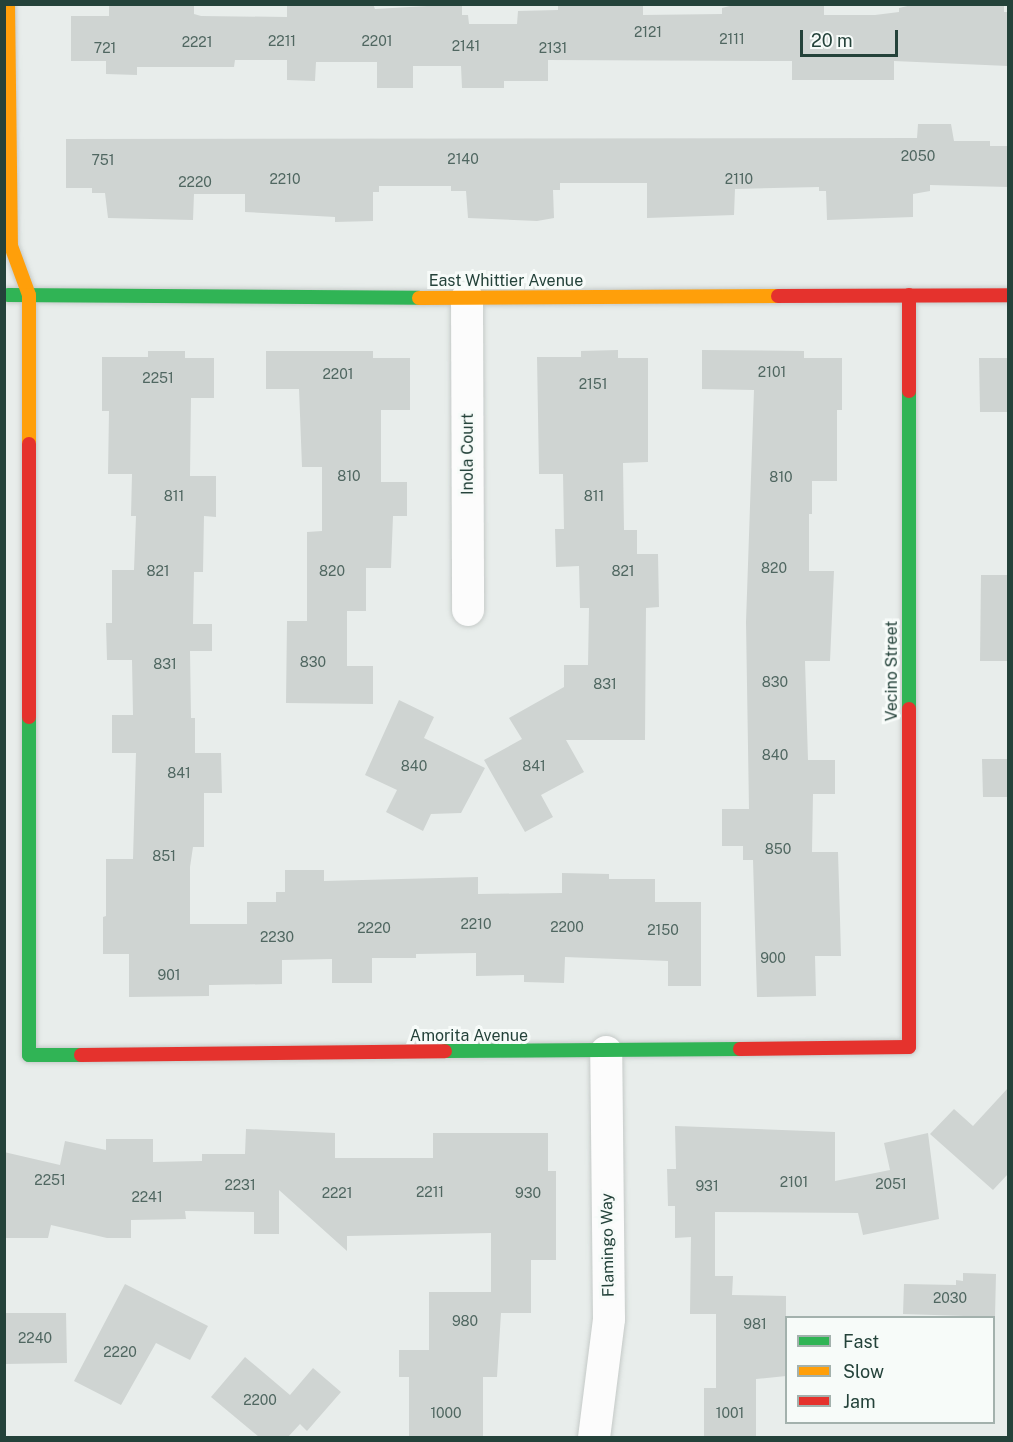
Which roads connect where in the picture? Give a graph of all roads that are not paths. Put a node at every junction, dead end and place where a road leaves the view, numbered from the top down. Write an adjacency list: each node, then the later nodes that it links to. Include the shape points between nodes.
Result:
1 (8, 4): 3 (street, via 11,246)
2 (4, 295): 3 (street, East Whittier Avenue)
3 (29, 295): 6 (street, East Whittier Avenue); 9 (street, Amorita Avenue, via 28,1055)
4 (1008, 295): 5 (street, East Whittier Avenue)
5 (909, 296): 6 (street, East Whittier Avenue); 8 (street, Vecino Street)
6 (467, 298): 7 (street, Inola Court)
7 (468, 610)
8 (909, 1047): 9 (street, Amorita Avenue)
9 (606, 1052): 10 (street, Flamingo Way, via 609,1318)
10 (594, 1437)

